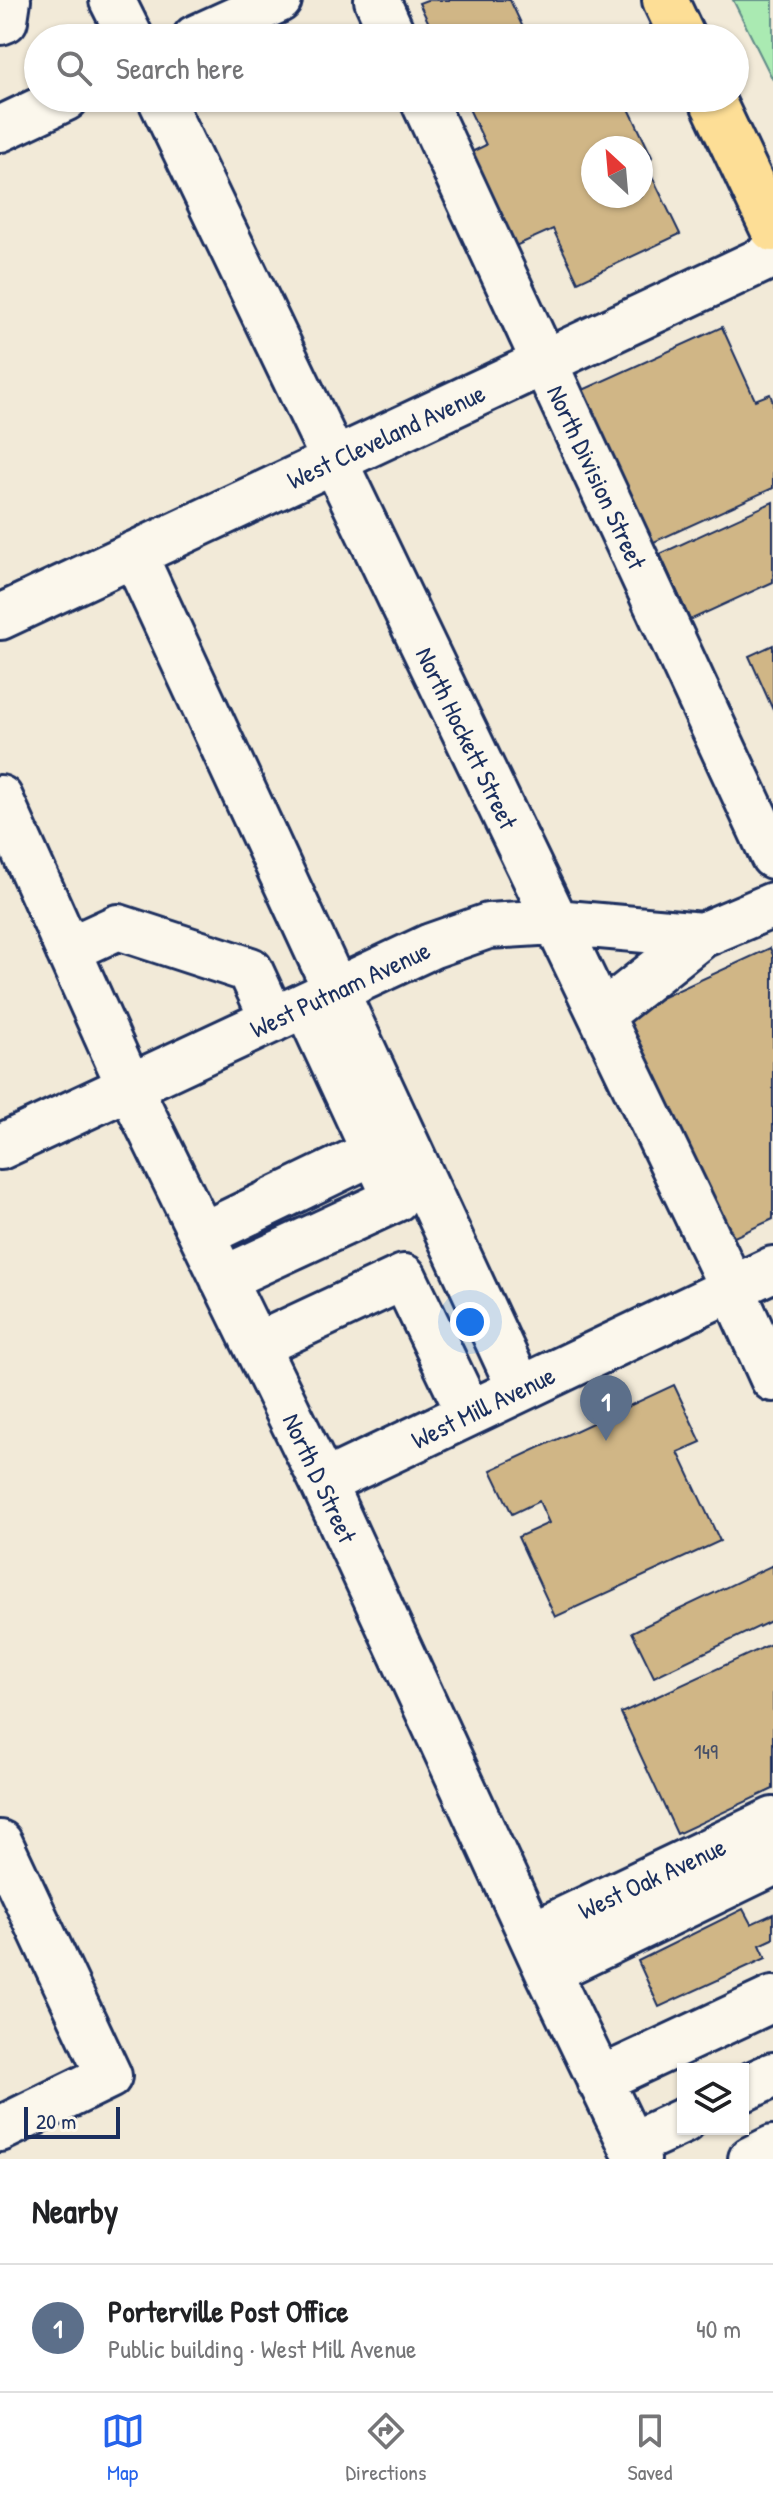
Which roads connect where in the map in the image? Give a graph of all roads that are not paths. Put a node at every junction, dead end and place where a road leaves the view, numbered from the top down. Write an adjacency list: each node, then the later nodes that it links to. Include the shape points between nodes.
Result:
1 (8, 0): 6 (street, via 5,20)
2 (112, 0): 7 (street)
3 (279, 0): 8 (street)
4 (377, 0): 9 (street)
5 (665, 0): 10 (main road)
6 (0, 22)
7 (124, 24)
8 (226, 24)
9 (388, 24)
10 (676, 24)
11 (36, 112): 15 (street)
12 (167, 112): 19 (street, North Hockett Street)
13 (428, 112): 18 (street, North Division Street)
14 (718, 112): 16 (main road)
15 (0, 129)
16 (773, 229)
17 (773, 255): 18 (street, West Cleveland Avenue)
18 (544, 363): 19 (street, West Cleveland Avenue); 23 (street, North Division Street)
19 (334, 460): 20 (street, West Cleveland Avenue); 25 (street, North Hockett Street)
20 (134, 554): 21 (street, West Cleveland Avenue); 28 (street)
21 (0, 617)
22 (0, 798): 27 (street, North D Street)
23 (773, 856)
24 (773, 905): 26 (street, West Putnam Avenue)
25 (555, 922): 26 (street, West Putnam Avenue); 28 (street, West Putnam Avenue, via 488,926 431,946); 29 (street, North Hockett Street)
26 (702, 935): 29 (street, West Putnam Avenue)
27 (68, 950): 28 (street, via 118,927 250,970); 30 (street, North D Street)
28 (305, 1005): 30 (street, West Putnam Avenue); 32 (street); 39 (street)
29 (601, 1015): 36 (street, North Hockett Street)
30 (130, 1088): 31 (street, West Putnam Avenue); 33 (street, North D Street)
31 (0, 1147)
32 (374, 1152): 33 (street); 35 (street, via 396,1199)
33 (202, 1235): 35 (street, North D Street)
34 (773, 1269): 36 (street, West Mill Avenue)
35 (223, 1279): 37 (street, North D Street)
36 (732, 1288): 38 (street, North Hockett Street); 39 (street, West Mill Avenue)
37 (256, 1346): 40 (street, via 404,1277); 41 (street, North D Street)
38 (773, 1379)
39 (520, 1389): 40 (street, West Mill Avenue)
40 (469, 1413): 41 (street, West Mill Avenue)
41 (323, 1483): 45 (street, North D Street)
42 (773, 1820): 45 (street, West Oak Avenue)
43 (0, 1843): 51 (street, via 109,2076)
44 (773, 1863): 45 (street, West Oak Avenue)
45 (539, 1954): 48 (street, North D Street)
46 (773, 1999): 48 (street)
47 (773, 2075): 49 (street)
48 (599, 2080): 53 (street, North D Street)
49 (749, 2086)
50 (677, 2125): 53 (street)
51 (0, 2129)
52 (773, 2148): 54 (street)
53 (634, 2152)
54 (751, 2159)

